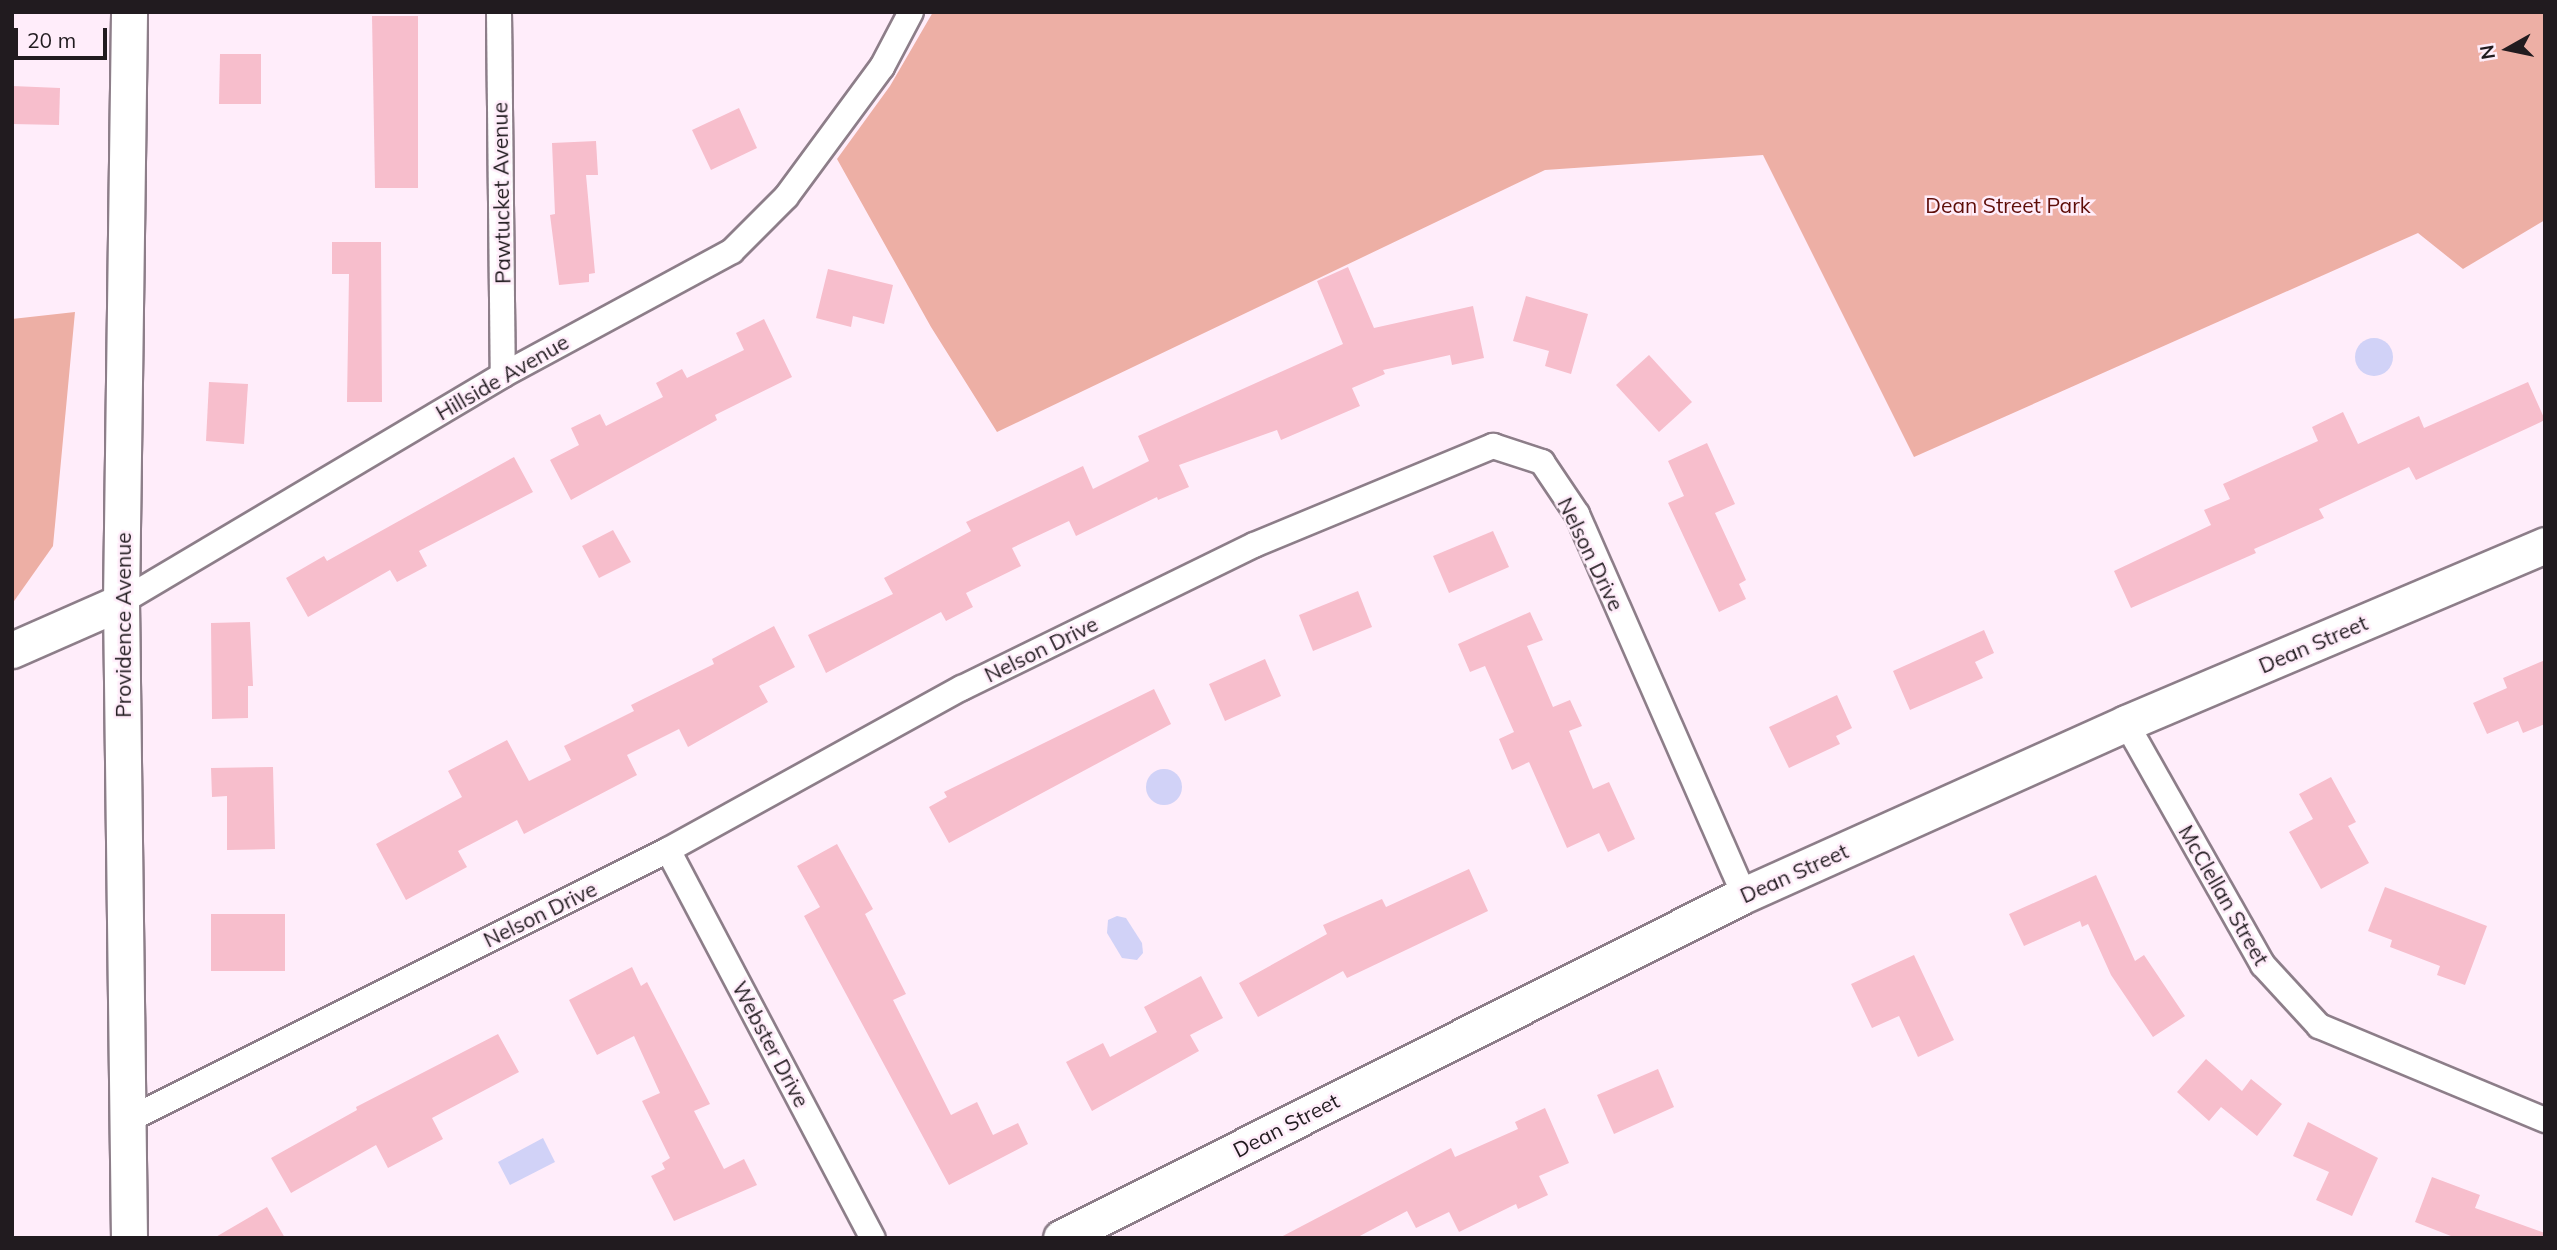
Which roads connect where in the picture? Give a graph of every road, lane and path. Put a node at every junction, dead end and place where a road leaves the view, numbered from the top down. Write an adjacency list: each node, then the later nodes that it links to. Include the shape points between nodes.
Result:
1 (129, 12): 6 (street, Providence Avenue)
2 (499, 12): 4 (street, Pawtucket Avenue)
3 (911, 12): 4 (street, Hillside Avenue, via 882,67 794,186 732,251)
4 (503, 374): 6 (street, Hillside Avenue)
5 (2545, 545): 8 (street, Dean Street)
6 (121, 602): 7 (street, Hillside Avenue); 11 (street, Providence Avenue)
7 (12, 650)
8 (2126, 723): 10 (street, Dean Street); 12 (street, McClellan Street, via 2263,965 2319,1026)
9 (668, 850): 10 (street, Nelson Drive, via 962,688 1242,551 1493,446 1542,462 1577,514); 11 (street, Nelson Drive); 14 (street, Webster Drive)
10 (1744, 895): 15 (street, Dean Street)
11 (130, 1119): 13 (street, Providence Avenue)
12 (2545, 1120)
13 (129, 1238)
14 (873, 1238)
15 (1061, 1238)

